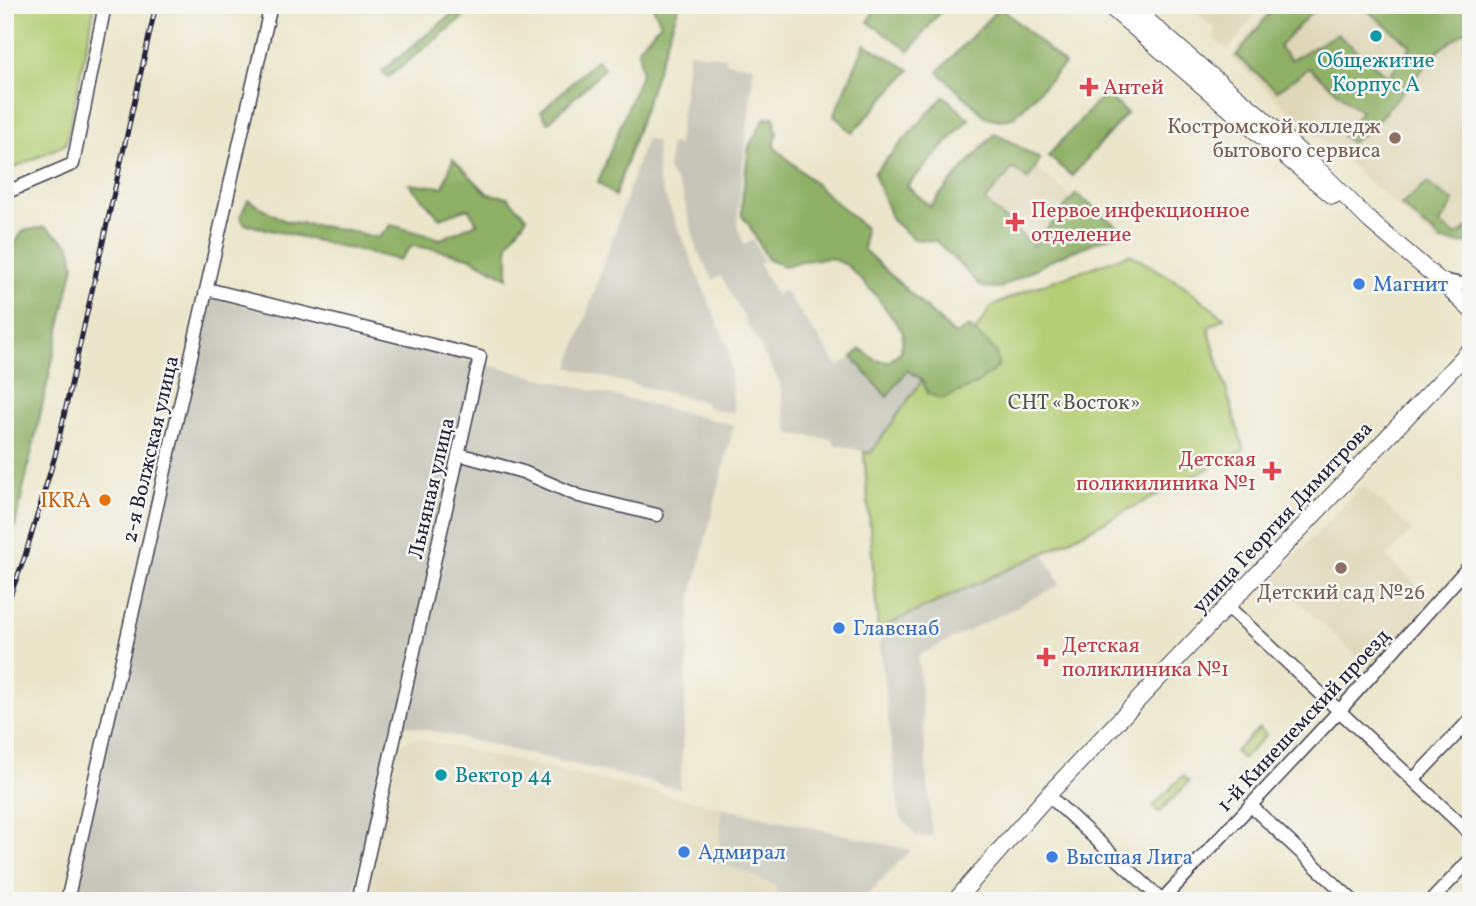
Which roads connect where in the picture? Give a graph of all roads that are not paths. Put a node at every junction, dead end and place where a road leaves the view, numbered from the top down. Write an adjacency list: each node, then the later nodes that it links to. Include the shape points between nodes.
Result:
1 (105, 5): 5 (street, via 73,164)
2 (271, 5): 9 (street, 2-я Волжская улица)
3 (1108, 5): 6 (main road, via 1308,176)
4 (1130, 5): 6 (main road, via 1258,114)
5 (5, 193)
6 (1370, 221): 7 (main road)
7 (1438, 279): 8 (street); 10 (main road)
8 (1471, 286)
9 (207, 289): 12 (street, Льняная улица, via 480,357); 24 (street, 2-я Волжская улица)
10 (1471, 310)
11 (1471, 349): 15 (main road, улица Георгия Димитрова)
12 (458, 454): 13 (street, via 523,472 579,496); 25 (street, Льняная улица)
13 (657, 516)
14 (1471, 564): 16 (street, 1-й Кинешемский проезд)
15 (1227, 606): 16 (street); 19 (main road, улица Георгия Димитрова)
16 (1340, 710): 18 (street); 20 (street, 1-й Кинешемский проезд)
17 (1471, 719): 18 (street)
18 (1413, 779): 21 (street)
19 (1048, 795): 23 (street); 26 (main road, улица Георгия Димитрова)
20 (1251, 806): 23 (street, 1-й Кинешемский проезд); 27 (street)
21 (1471, 834)
22 (1471, 859): 28 (street)
23 (1162, 900)
24 (67, 901)
25 (358, 901)
26 (955, 901)
27 (1353, 901)
28 (1432, 901)

